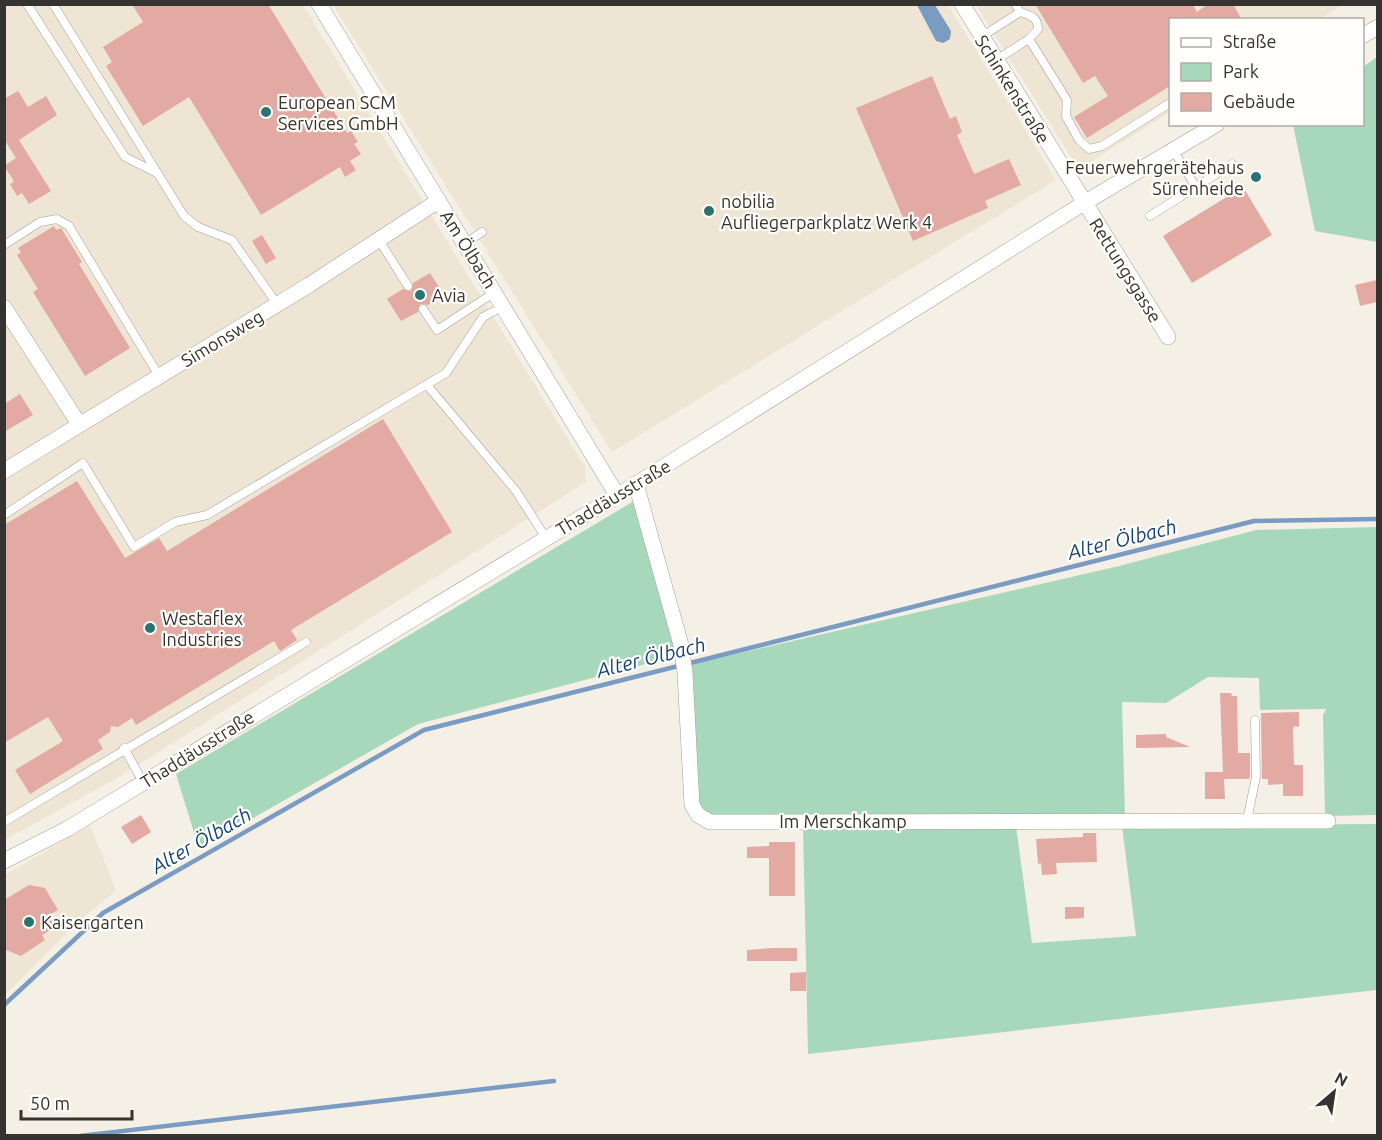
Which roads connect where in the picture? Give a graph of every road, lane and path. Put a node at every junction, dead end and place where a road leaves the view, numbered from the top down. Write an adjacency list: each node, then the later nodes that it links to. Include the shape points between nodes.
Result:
1 (27, 4): 16 (lane, via 125,158)
2 (53, 4): 16 (lane)
3 (319, 4): 18 (street, Am Ölbach)
4 (962, 4): 9 (street, Schinkenstraße)
5 (1015, 4): 6 (lane)
6 (1020, 12): 9 (lane); 10 (lane, via 1031,15 1038,23)
7 (1377, 27): 8 (street)
8 (1364, 35)
9 (981, 37): 11 (street, Schinkenstraße)
10 (1029, 39): 11 (lane); 12 (lane, via 1067,100 1065,116 1089,149 1101,146)
11 (996, 60): 19 (street, Schinkenstraße)
12 (1169, 104)
13 (1213, 126): 14 (street, Thaddäusstraße)
14 (1173, 150): 17 (lane); 19 (street, Thaddäusstraße)
15 (1232, 164): 17 (lane)
16 (158, 173): 27 (lane, via 190,222 224,235 238,246)
17 (1196, 187): 20 (lane)
18 (438, 201): 22 (street, Simonsweg); 23 (street, Am Ölbach)
19 (1084, 203): 31 (street, Rettungsgasse); 36 (street, Thaddäusstraße)
20 (1150, 216)
21 (482, 232): 23 (lane)
22 (379, 240): 25 (lane); 27 (street, Simonsweg)
23 (464, 244): 26 (street, Am Ölbach)
24 (4, 245): 32 (lane, via 40,222 57,219 69,226)
25 (408, 286)
26 (495, 292): 28 (street, Am Ölbach); 30 (lane, via 437,330)
27 (277, 304): 32 (street, Simonsweg)
28 (504, 306): 33 (lane, via 483,317 446,373); 37 (street, Am Ölbach)
29 (4, 307): 34 (street)
30 (423, 309)
31 (1168, 337)
32 (159, 376): 34 (street, Simonsweg)
33 (427, 385): 38 (lane, via 207,515 175,522 134,547 83,463); 39 (lane, via 516,491)
34 (79, 424): 35 (street, Simonsweg)
35 (4, 471)
36 (636, 484): 37 (street, Thaddäusstraße); 44 (street, Im Merschkamp, via 681,645 692,805 710,822)
37 (617, 495): 39 (street, Thaddäusstraße)
38 (4, 515)
39 (546, 538): 43 (street, Thaddäusstraße)
40 (306, 642): 42 (lane)
41 (1255, 720): 44 (lane, via 1257,777)
42 (124, 748): 43 (lane); 46 (lane)
43 (143, 782): 47 (street, Thaddäusstraße, via 67,829)
44 (1246, 820): 45 (street, Im Merschkamp)
45 (1328, 821)
46 (4, 822)
47 (4, 861)

